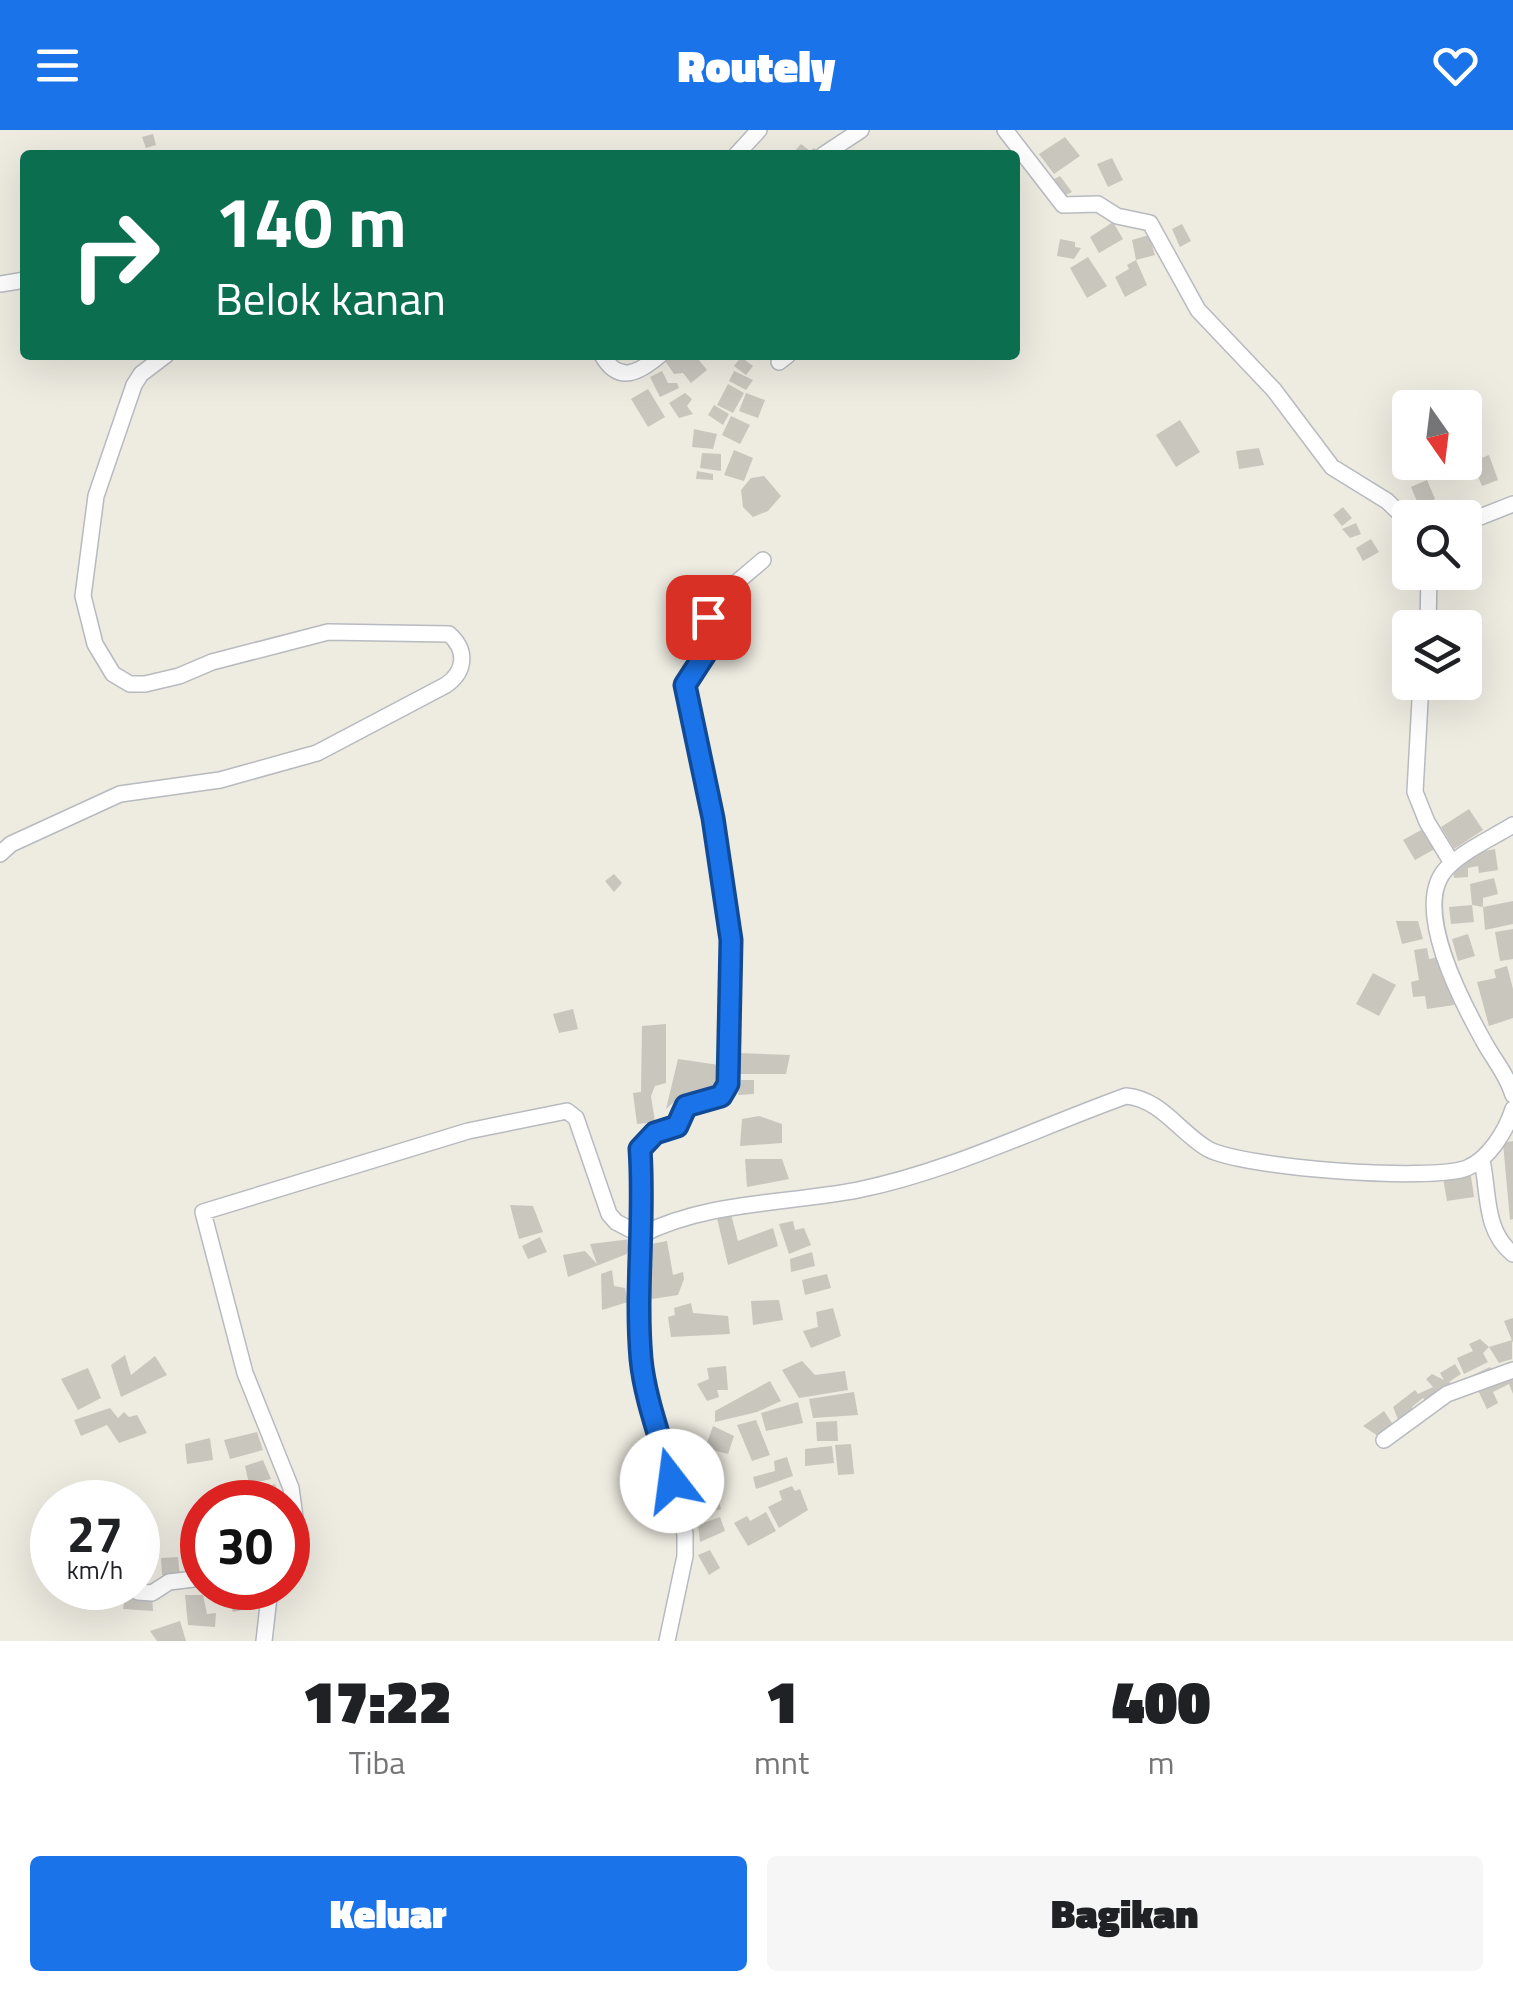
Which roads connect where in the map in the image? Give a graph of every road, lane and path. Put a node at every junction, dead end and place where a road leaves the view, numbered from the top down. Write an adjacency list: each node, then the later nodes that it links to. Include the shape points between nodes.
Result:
1 (759, 130): 4 (street)
2 (862, 130): 5 (street)
3 (1005, 130): 10 (street, via 1064,205 1098,204 1150,224 1198,310 1274,390 1332,467)
4 (741, 150)
5 (831, 150)
6 (161, 360): 15 (street, via 134,385 96,496 84,607 113,674 144,684 336,631 448,634 458,644 462,666 446,685 317,752 220,780 120,794)
7 (606, 360): 8 (street, via 630,374)
8 (654, 360)
9 (1513, 504): 11 (street)
10 (1392, 506)
11 (1482, 516)
12 (763, 560): 20 (street, via 711,604 709,648 685,685 731,940 728,1084 721,1096 686,1106 677,1126 655,1133 640,1149)
13 (1420, 700): 16 (street, via 1415,792)
14 (1513, 826): 16 (street)
15 (0, 854)
16 (1452, 863): 17 (street, via 1436,890 1439,937 1470,1016)
17 (1513, 1095)
18 (1513, 1109): 19 (street)
19 (1482, 1160): 20 (street, via 1460,1170 1386,1172 1248,1160 1207,1148 1156,1107 1126,1096 946,1165 859,1190 736,1206); 21 (street, via 1491,1224)
20 (641, 1236): 24 (street, via 609,1214 576,1118 566,1110 468,1132 203,1212 246,1373); 27 (street, via 642,1360 685,1534)
21 (1513, 1254)
22 (1513, 1370): 23 (street, via 1447,1394)
23 (1384, 1440)
24 (289, 1480)
25 (267, 1610): 26 (street)
26 (264, 1641)
27 (667, 1641)

